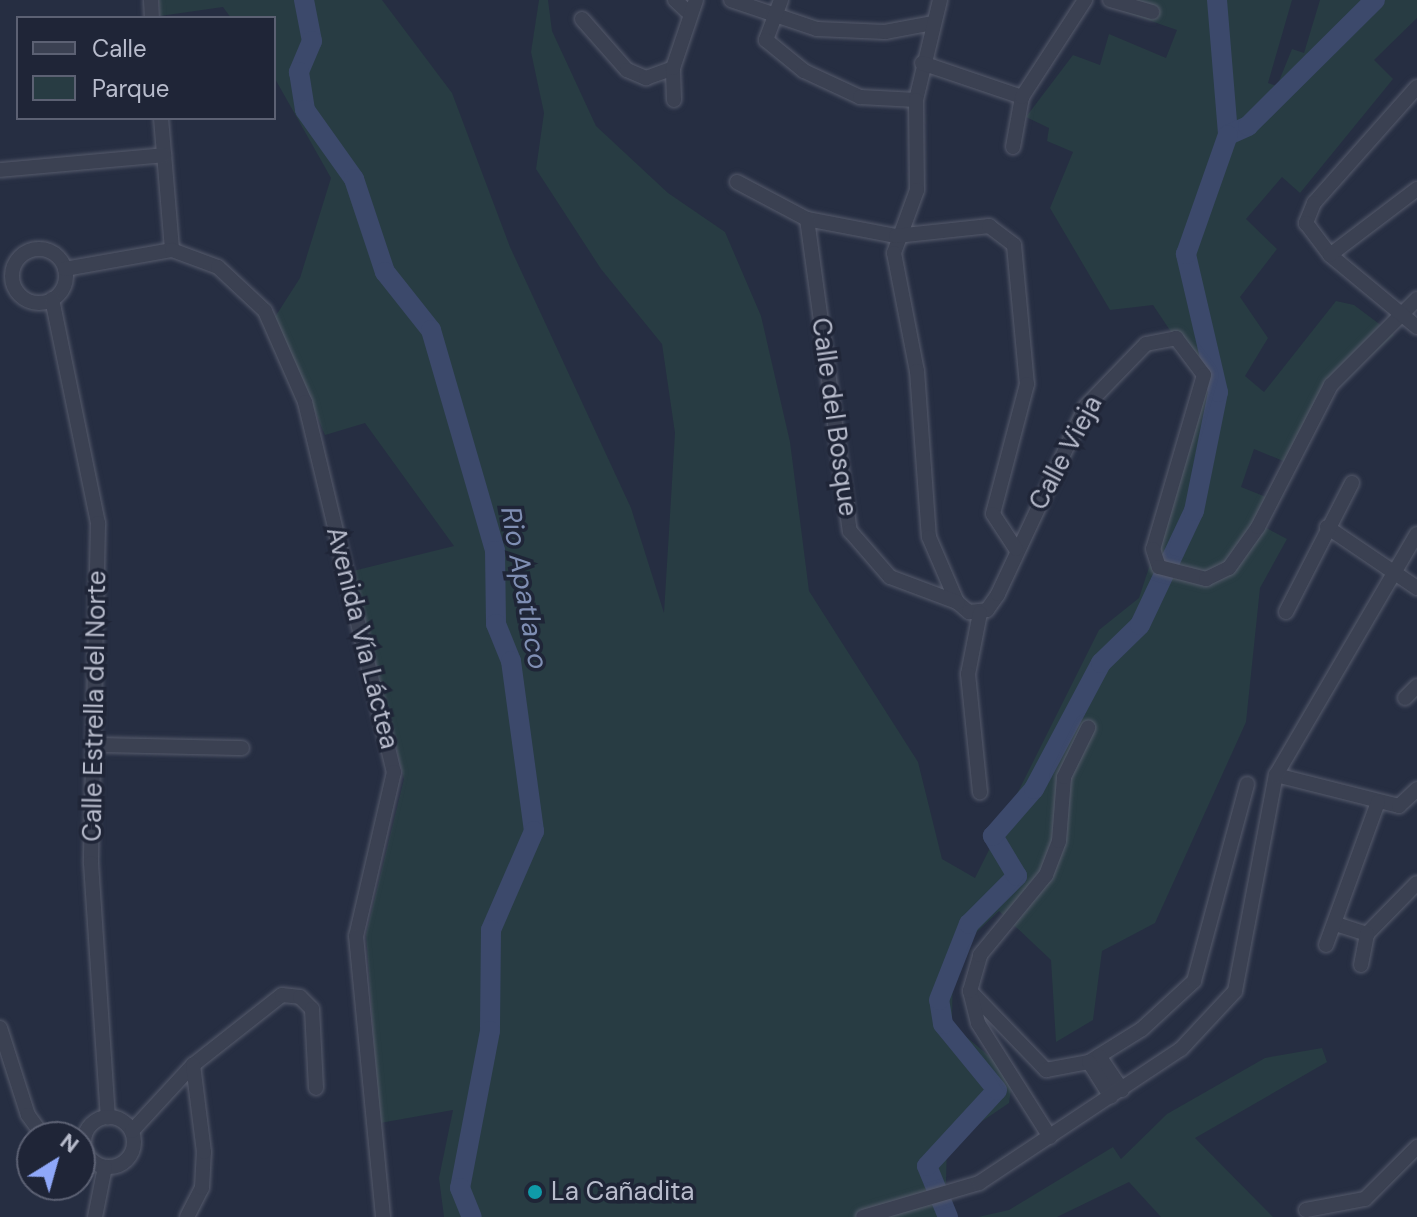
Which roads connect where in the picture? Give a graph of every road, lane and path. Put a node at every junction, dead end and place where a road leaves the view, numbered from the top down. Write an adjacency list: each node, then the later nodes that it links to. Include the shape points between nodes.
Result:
1 (675, 0): 7 (street)
2 (731, 0): 9 (street)
3 (781, 0): 9 (street)
4 (940, 0): 11 (street)
5 (1085, 0): 15 (street)
6 (1110, 0): 8 (street)
7 (692, 6): 13 (street)
8 (1152, 12)
9 (775, 18): 11 (street, via 817,29 871,31); 17 (street, via 767,42 849,94)
10 (582, 19): 13 (street, via 627,70 646,78)
11 (932, 23): 12 (street)
12 (922, 63): 15 (street); 17 (street)
13 (673, 68): 16 (street)
14 (1415, 92): 27 (street, via 1308,213 1309,231)
15 (1022, 97): 19 (street)
16 (674, 100)
17 (916, 100): 25 (street, via 917,190)
18 (161, 120): 20 (street)
19 (1013, 147)
20 (164, 155): 21 (street); 26 (street)
21 (0, 170)
22 (737, 182): 24 (street)
23 (1417, 189): 27 (street)
24 (807, 219): 25 (street); 40 (street, Calle del Bosque, via 850,531 890,577)
25 (896, 236): 37 (street, via 989,226 1003,232 1020,260 1027,384 993,514); 40 (street, via 917,371 929,537)
26 (172, 250): 28 (street); 75 (street, Avenida Vía Láctea, via 238,282 285,351 305,402 391,758 392,787 356,936)
27 (1330, 255): 32 (street)
28 (65, 269): 29 (street, via 54,254 37,249 21,256); 30 (street, via 64,286)
29 (6, 283): 30 (street, via 27,300)
30 (52, 299): 46 (street, Calle Estrella del Norte, via 98,523)
31 (1417, 299): 32 (street, Calle Vieja)
32 (1397, 315): 33 (street); 37 (street, Calle Vieja, via 1324,395 1237,560 1215,577 1178,577 1159,567 1153,549 1205,382 1194,353 1170,337 1146,344 1086,406)
33 (1417, 327)
34 (1352, 483): 35 (street)
35 (1327, 527): 38 (street); 41 (street)
36 (1417, 534): 38 (street)
37 (1016, 549): 42 (street, Calle Vieja, via 998,594)
38 (1394, 572): 39 (street); 48 (street)
39 (1417, 588)
40 (957, 602): 42 (street)
41 (1286, 612)
42 (980, 613): 51 (street, via 968,674)
43 (1417, 686): 44 (street)
44 (1405, 698)
45 (1088, 728): 58 (street, via 1064,777 1059,841 1046,875 980,955)
46 (96, 745): 47 (street); 64 (street, Calle Estrella del Norte, via 91,863)
47 (242, 748)
48 (1279, 769): 52 (street); 63 (street, via 1235,991 1181,1049)
49 (1247, 784): 60 (street, via 1194,981 1142,1029)
50 (1417, 789): 52 (street, via 1399,806)
51 (980, 792)
52 (1378, 802): 54 (street)
53 (1417, 883): 55 (street)
54 (1336, 924): 55 (street); 56 (street)
55 (1367, 934): 57 (street)
56 (1326, 945)
57 (1361, 965)
58 (970, 991): 60 (street, via 1046,1070); 68 (street, via 978,1023)
59 (0, 1028): 65 (street)
60 (1094, 1059): 63 (street)
61 (193, 1065): 62 (street, via 268,1002 300,997 312,1009); 67 (street); 74 (street, via 204,1152 202,1188)
62 (316, 1088)
63 (1116, 1094): 68 (street)
64 (108, 1117): 66 (street); 67 (street)
65 (32, 1121)
66 (96, 1124)
67 (132, 1131): 71 (street, via 132,1155)
68 (1050, 1137): 76 (street, via 979,1183)
69 (1417, 1147): 72 (street, via 1365,1199)
70 (96, 1159): 71 (street)
71 (105, 1167): 73 (street)
72 (1306, 1210)
73 (95, 1217)
74 (187, 1217)
75 (383, 1217)
76 (863, 1217)

